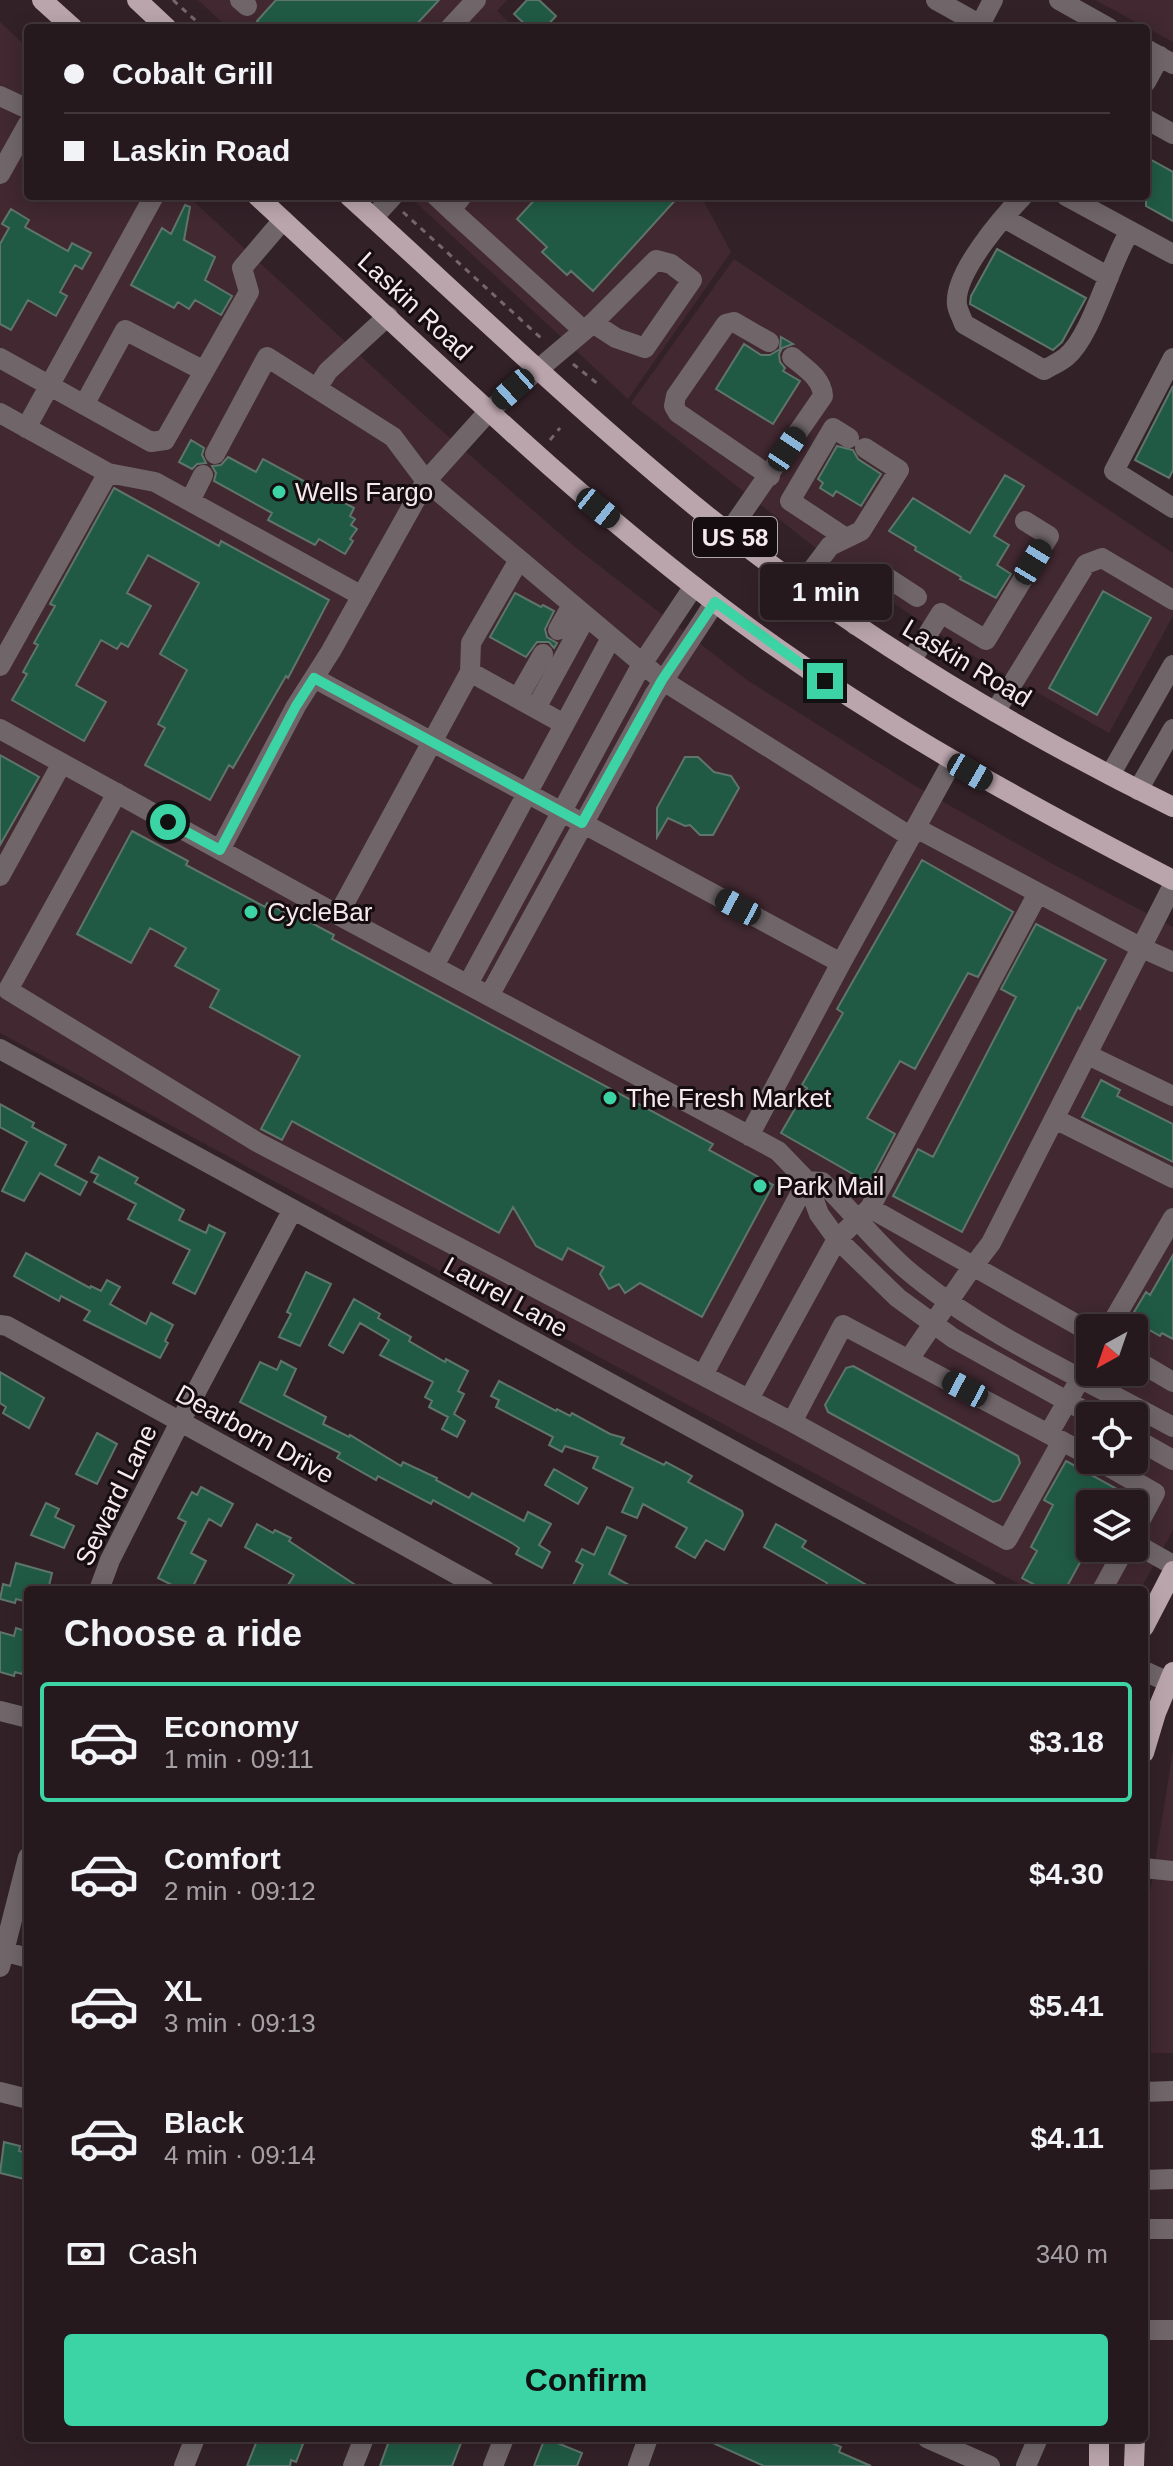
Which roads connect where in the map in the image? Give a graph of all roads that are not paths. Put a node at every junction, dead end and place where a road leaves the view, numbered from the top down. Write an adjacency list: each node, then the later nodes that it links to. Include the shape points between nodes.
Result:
1 (42, 0): 7 (main road)
2 (137, 0): 8 (main road)
3 (476, 0): 9 (street)
4 (936, 0): 10 (street)
5 (993, 0): 11 (street)
6 (1058, 0): 12 (street)
7 (69, 24)
8 (163, 24)
9 (454, 24)
10 (979, 24)
11 (984, 24)
12 (1102, 24)
13 (1160, 56): 14 (street)
14 (1150, 75)
15 (0, 96): 16 (street)
16 (24, 107)
17 (1150, 121): 19 (street)
18 (24, 133): 20 (street)
19 (1173, 134)
20 (0, 174)
21 (148, 200): 42 (street)
22 (261, 200): 30 (main road, Laskin Road / US 58)
23 (353, 200): 28 (main road, Laskin Road / US 58)
24 (390, 200): 28 (street)
25 (1020, 200): 29 (street)
26 (1073, 200): 31 (street)
27 (450, 201): 35 (street)
28 (373, 218): 40 (main road, Laskin Road / US 58)
29 (1004, 218): 33 (street); 33 (street, via 958,287 957,306 964,324 1044,370 1068,356)
30 (283, 220): 34 (main road, Laskin Road / US 58); 41 (street, via 242,268 249,292)
31 (1130, 231): 32 (street); 33 (street)
32 (1173, 254)
33 (1109, 277)
34 (388, 316): 43 (street, via 328,371); 45 (main road, Laskin Road / US 58)
35 (588, 326): 35 (street, via 656,260 692,280 645,348); 40 (street)
36 (769, 342): 51 (street, via 734,322 726,324 674,406)
37 (792, 357): 51 (street, via 816,377 823,396)
38 (0, 358): 42 (street)
39 (1173, 358): 54 (street, via 1114,471)
40 (536, 368): 45 (street); 56 (main road, Laskin Road / US 58)
41 (204, 371): 44 (street, via 165,440 151,442); 44 (street, via 125,330)
42 (49, 385): 44 (street); 47 (street)
43 (317, 388): 48 (street, via 267,357); 52 (street, via 393,437)
44 (84, 405)
45 (489, 411): 52 (street); 59 (main road, Laskin Road / US 58)
46 (0, 413): 47 (street)
47 (26, 428): 49 (street)
48 (215, 454)
49 (108, 473): 53 (street, via 155,482); 73 (street)
50 (203, 475): 53 (street)
51 (770, 476): 56 (street)
52 (426, 481): 58 (street); 61 (street)
53 (190, 501): 61 (street)
54 (1173, 508)
55 (1025, 521): 70 (street, via 1049,536 986,640 941,613)
56 (729, 532): 60 (main road, Laskin Road / US 58)
57 (846, 538): 57 (street, via 861,531 899,470 833,428 790,501); 60 (street, via 830,546)
58 (519, 560): 65 (street); 74 (street, via 471,643)
59 (694, 586): 64 (main road, Laskin Road / US 58); 71 (street)
60 (800, 586): 66 (main road, Laskin Road / US 58)
61 (362, 596): 75 (street)
62 (917, 597): 66 (street, via 888,578)
63 (1173, 600): 78 (street, via 1102,558 1086,564)
64 (715, 602): 76 (street); 83 (main road, Laskin Road / US 58, via 804,667)
65 (579, 611): 67 (street); 68 (street); 77 (street)
66 (855, 625): 70 (main road, Laskin Road / US 58)
67 (558, 630)
68 (611, 638): 71 (street); 79 (street)
69 (543, 654): 77 (street)
70 (911, 661): 78 (main road, Laskin Road / US 58)
71 (642, 664): 76 (street); 90 (street)
72 (1173, 665): 85 (street)
73 (0, 666)
74 (470, 672): 77 (street); 82 (street)
75 (314, 678): 82 (street); 93 (street)
76 (662, 680): 91 (street); 92 (street)
77 (527, 703): 79 (street)
78 (995, 712): 85 (main road, Laskin Road / US 58)
79 (564, 724): 88 (street)
80 (0, 729): 84 (street)
81 (1173, 729): 86 (street)
82 (433, 742): 88 (street); 97 (street)
83 (952, 762): 92 (street); 95 (main road, Laskin Road / US 58)
84 (62, 763): 87 (street); 94 (street)
85 (1110, 775): 86 (main road, Laskin Road / US 58)
86 (1138, 790): 89 (main road, Laskin Road / US 58)
87 (117, 793): 93 (street); 103 (street)
88 (527, 793): 90 (street); 101 (street)
89 (1173, 807)
90 (563, 812): 91 (street); 102 (street)
91 (582, 823): 100 (street); 104 (street)
92 (913, 833): 96 (street); 100 (street)
93 (220, 850): 97 (street)
94 (0, 876)
95 (1173, 882): 98 (street)
96 (1038, 893): 98 (street); 113 (street)
97 (338, 915): 101 (street)
98 (1142, 948): 99 (street); 106 (street)
99 (1173, 962)
100 (841, 963): 109 (street)
101 (434, 966): 102 (street)
102 (468, 984): 104 (street)
103 (4, 988): 125 (street, via 257,1142)
104 (489, 996): 109 (street)
105 (0, 1049): 112 (street, Laurel Lane)
106 (1088, 1055): 107 (street); 108 (street)
107 (1173, 1096)
108 (1055, 1119): 110 (street); 116 (street, via 991,1243)
109 (749, 1136): 111 (street, via 778,1151)
110 (1173, 1178)
111 (807, 1181): 113 (street, via 822,1182); 115 (street, via 819,1214); 125 (street)
112 (292, 1211): 132 (street, Seward Lane); 146 (street, Laurel Lane)
113 (864, 1215): 115 (street); 116 (street); 117 (street, via 908,1271)
114 (1173, 1218): 118 (street)
115 (837, 1239): 121 (street); 129 (street)
116 (973, 1267): 117 (street); 119 (street)
117 (948, 1302): 121 (street); 123 (street, via 995,1332)
118 (1117, 1314)
119 (1076, 1324)
120 (0, 1325): 132 (street, Dearborn Drive)
121 (933, 1325): 122 (street); 130 (street)
122 (909, 1359): 133 (street, via 843,1325); 135 (street)
123 (1076, 1366)
124 (1148, 1367): 126 (street)
125 (703, 1375): 129 (street)
126 (1173, 1382)
127 (1076, 1386): 130 (street)
128 (1110, 1386): 134 (street)
129 (749, 1399): 133 (street)
130 (1067, 1402): 131 (street); 135 (street)
131 (1076, 1407)
132 (180, 1422): 144 (street, Seward Lane); 145 (street, Dearborn Drive)
133 (792, 1422): 135 (street, via 1007,1540)
134 (1173, 1427)
135 (1056, 1437): 137 (street)
136 (1148, 1446): 138 (street)
137 (1076, 1448)
138 (1173, 1460)
139 (1122, 1474): 140 (street, via 1155,1493)
140 (1148, 1506)
141 (1148, 1552): 143 (street)
142 (1117, 1562): 147 (street)
143 (1173, 1568): 148 (main road)
144 (100, 1586)
145 (478, 1586)
146 (981, 1586)
147 (1104, 1586)
148 (1148, 1619)
149 (1148, 1672): 150 (street)
150 (1171, 1679): 153 (main road)
151 (0, 1711): 152 (street)
152 (24, 1717)
153 (1148, 1742)
154 (1148, 1868): 155 (street)
155 (1173, 1871)
156 (24, 1872): 157 (street)
157 (1, 1956): 158 (street)
158 (24, 1958)
159 (1173, 2091): 161 (street)
160 (0, 2092): 162 (street)
161 (1148, 2092)
162 (24, 2098)
163 (1173, 2179): 164 (street)
164 (1148, 2180)
165 (1148, 2229): 166 (street)
166 (1173, 2229)
167 (1148, 2330): 168 (street)
168 (1173, 2330)
169 (193, 2442): 177 (street)
170 (362, 2442): 178 (street)
171 (502, 2442): 179 (street)
172 (647, 2442): 180 (street)
173 (936, 2442): 181 (street)
174 (1036, 2442): 182 (street)
175 (1099, 2442): 183 (main road)
176 (1135, 2442): 184 (main road)
177 (184, 2466)
178 (353, 2466)
179 (493, 2466)
180 (638, 2466)
181 (990, 2466)
182 (1026, 2466)
183 (1099, 2466)
184 (1134, 2466)

